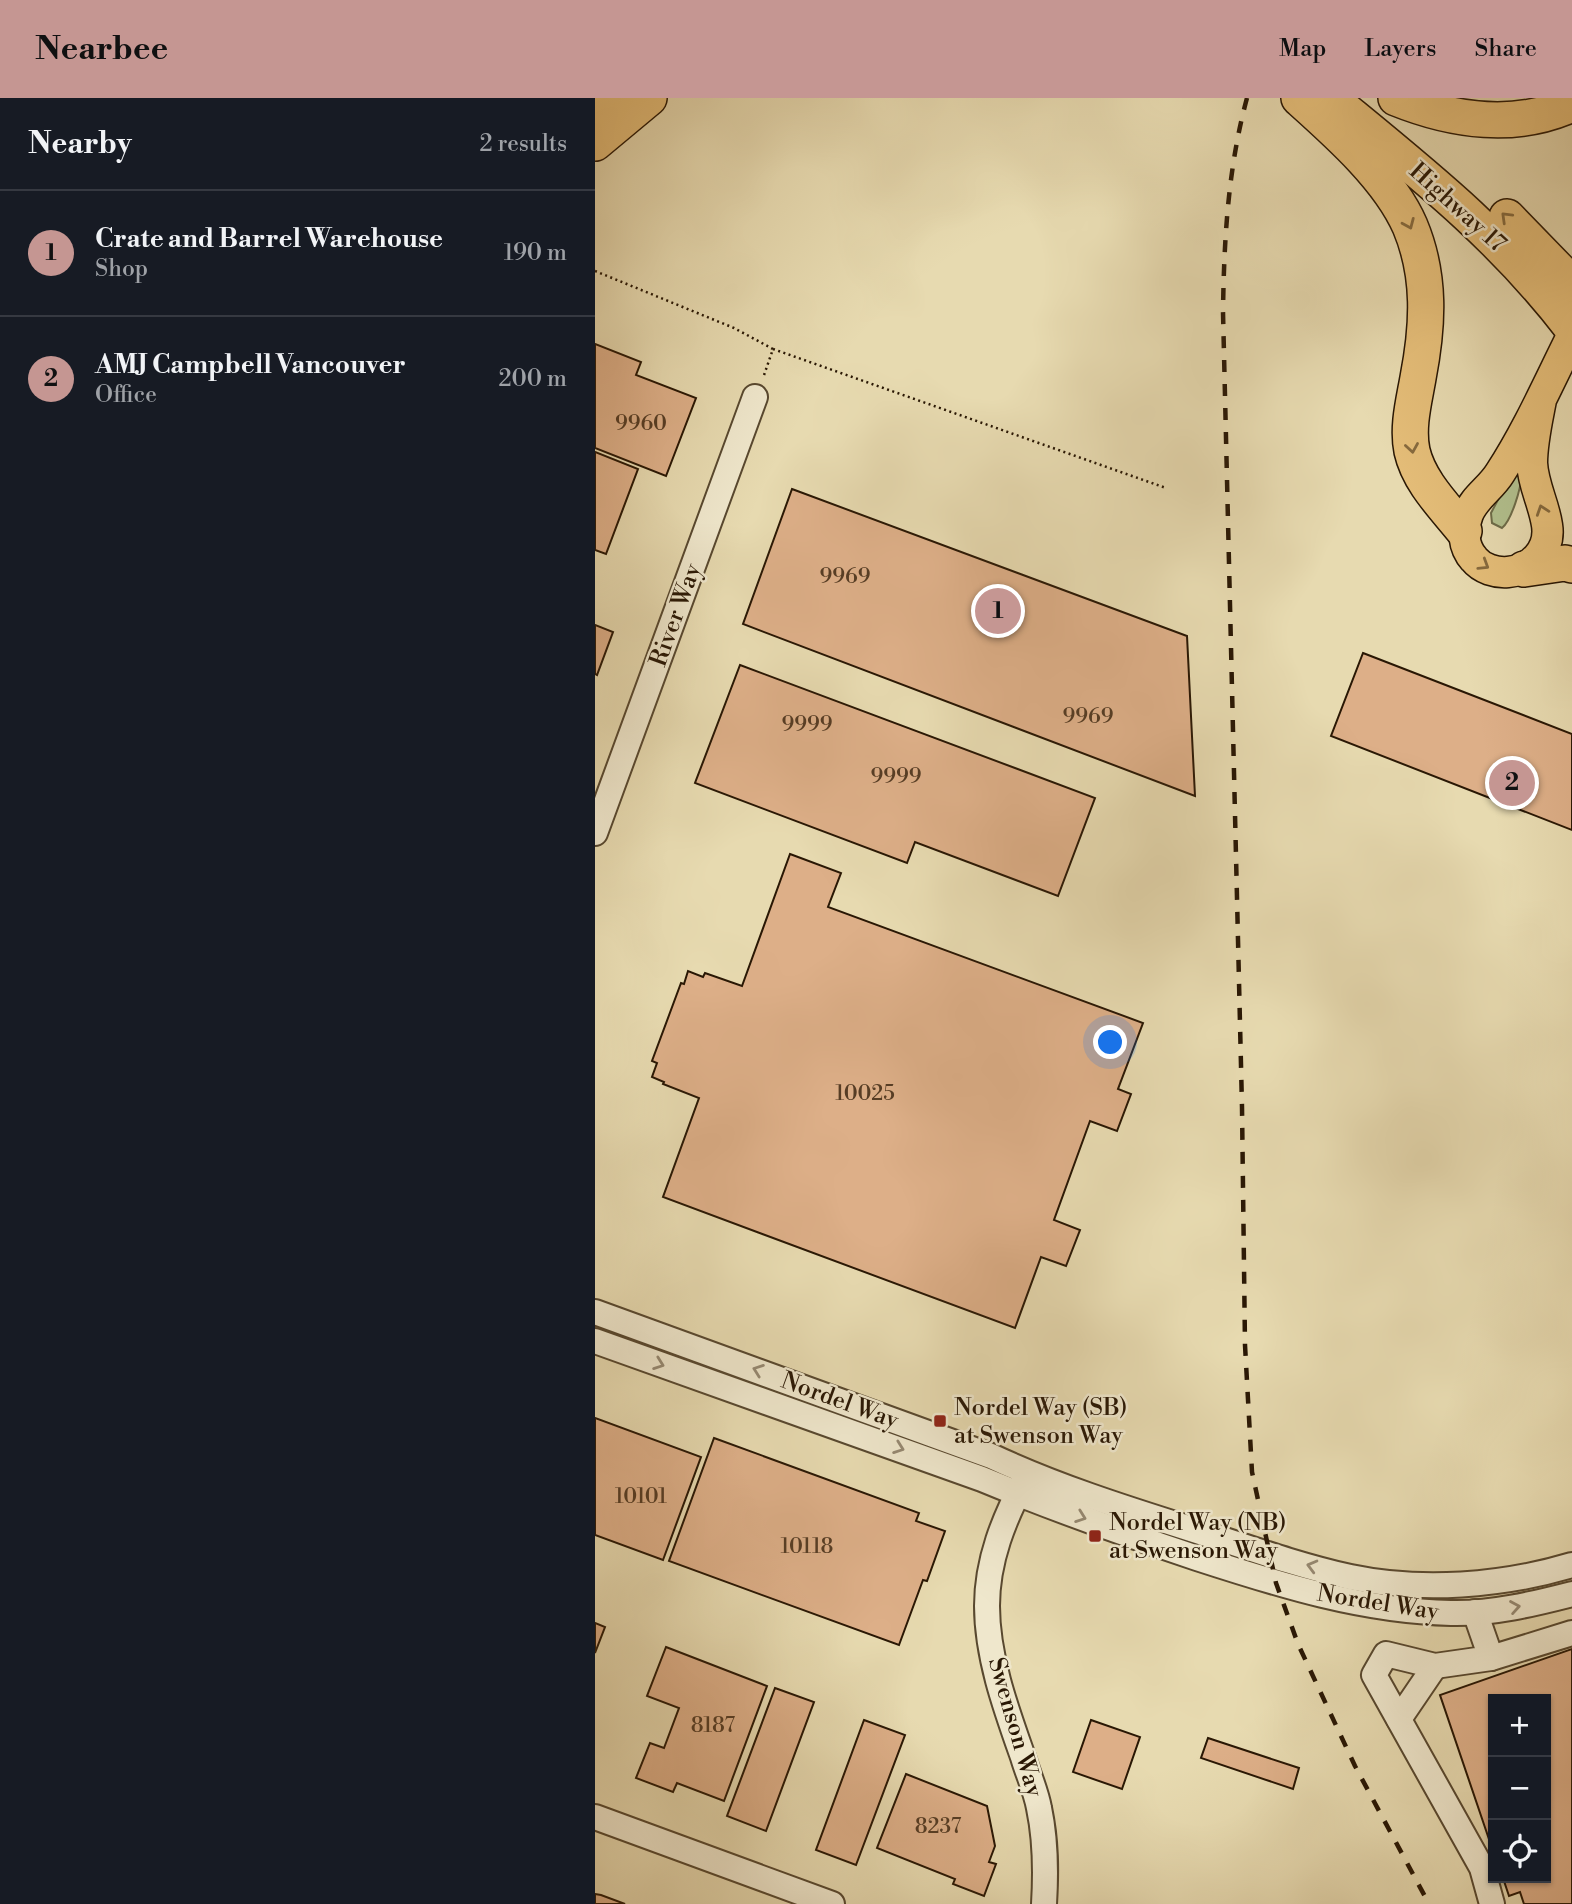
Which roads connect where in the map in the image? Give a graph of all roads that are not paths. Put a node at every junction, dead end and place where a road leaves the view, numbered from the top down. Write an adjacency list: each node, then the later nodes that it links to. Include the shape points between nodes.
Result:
1 (609, 98): 7 (highway)
2 (649, 98): 8 (highway)
3 (1365, 98): 9 (highway, Highway 17, one-way to 3, via 1499,209)
4 (1397, 98): 5 (highway, via 1458,116 1503,120 1534,117)
5 (1572, 103)
6 (1316, 104): 9 (highway, via 1481,245); 14 (highway, one-way to 14, via 1391,193 1415,238 1427,311 1410,425 1412,451 1429,488)
7 (595, 109)
8 (595, 143)
9 (1556, 279): 10 (highway, Highway 17)
10 (1572, 328)
11 (1572, 336): 13 (main road)
12 (755, 397): 17 (street, River Way)
13 (1541, 400): 14 (main road, via 1499,475 1471,508); 16 (main road, one-way to 13, via 1540,554 1547,532 1532,463)
14 (1464, 531): 16 (main road, one-way to 16, via 1468,550 1484,567 1499,572)
15 (1572, 565): 16 (highway)
16 (1524, 569)
17 (595, 833)
18 (595, 1312): 20 (street, Nordel Way, one-way to 18, via 991,1456)
19 (595, 1340): 20 (street, Nordel Way, one-way to 20, via 769,1404)
20 (1022, 1483): 22 (street, Nordel Way, one-way to 20, via 1449,1586 1352,1577); 24 (street, Nordel Way, one-way to 24, via 1167,1548); 32 (street, Swenson Way, via 993,1553 987,1606 1002,1694 1039,1806 1047,1858)
21 (1572, 1565): 22 (street, Nordel Way)
22 (1496, 1581): 24 (street, via 1479,1595 1370,1594)
23 (1572, 1594): 25 (street, Nordel Way, one-way to 23)
24 (1356, 1603): 25 (street, Nordel Way, via 1397,1610)
25 (1475, 1612): 27 (street)
26 (1572, 1633): 27 (street)
27 (1491, 1658): 28 (street)
28 (1436, 1666): 29 (street); 29 (street, via 1386,1654 1374,1675)
29 (1399, 1719): 33 (street, via 1482,1868)
30 (595, 1817): 31 (street)
31 (832, 1904)
32 (1044, 1904)
33 (1492, 1904)

